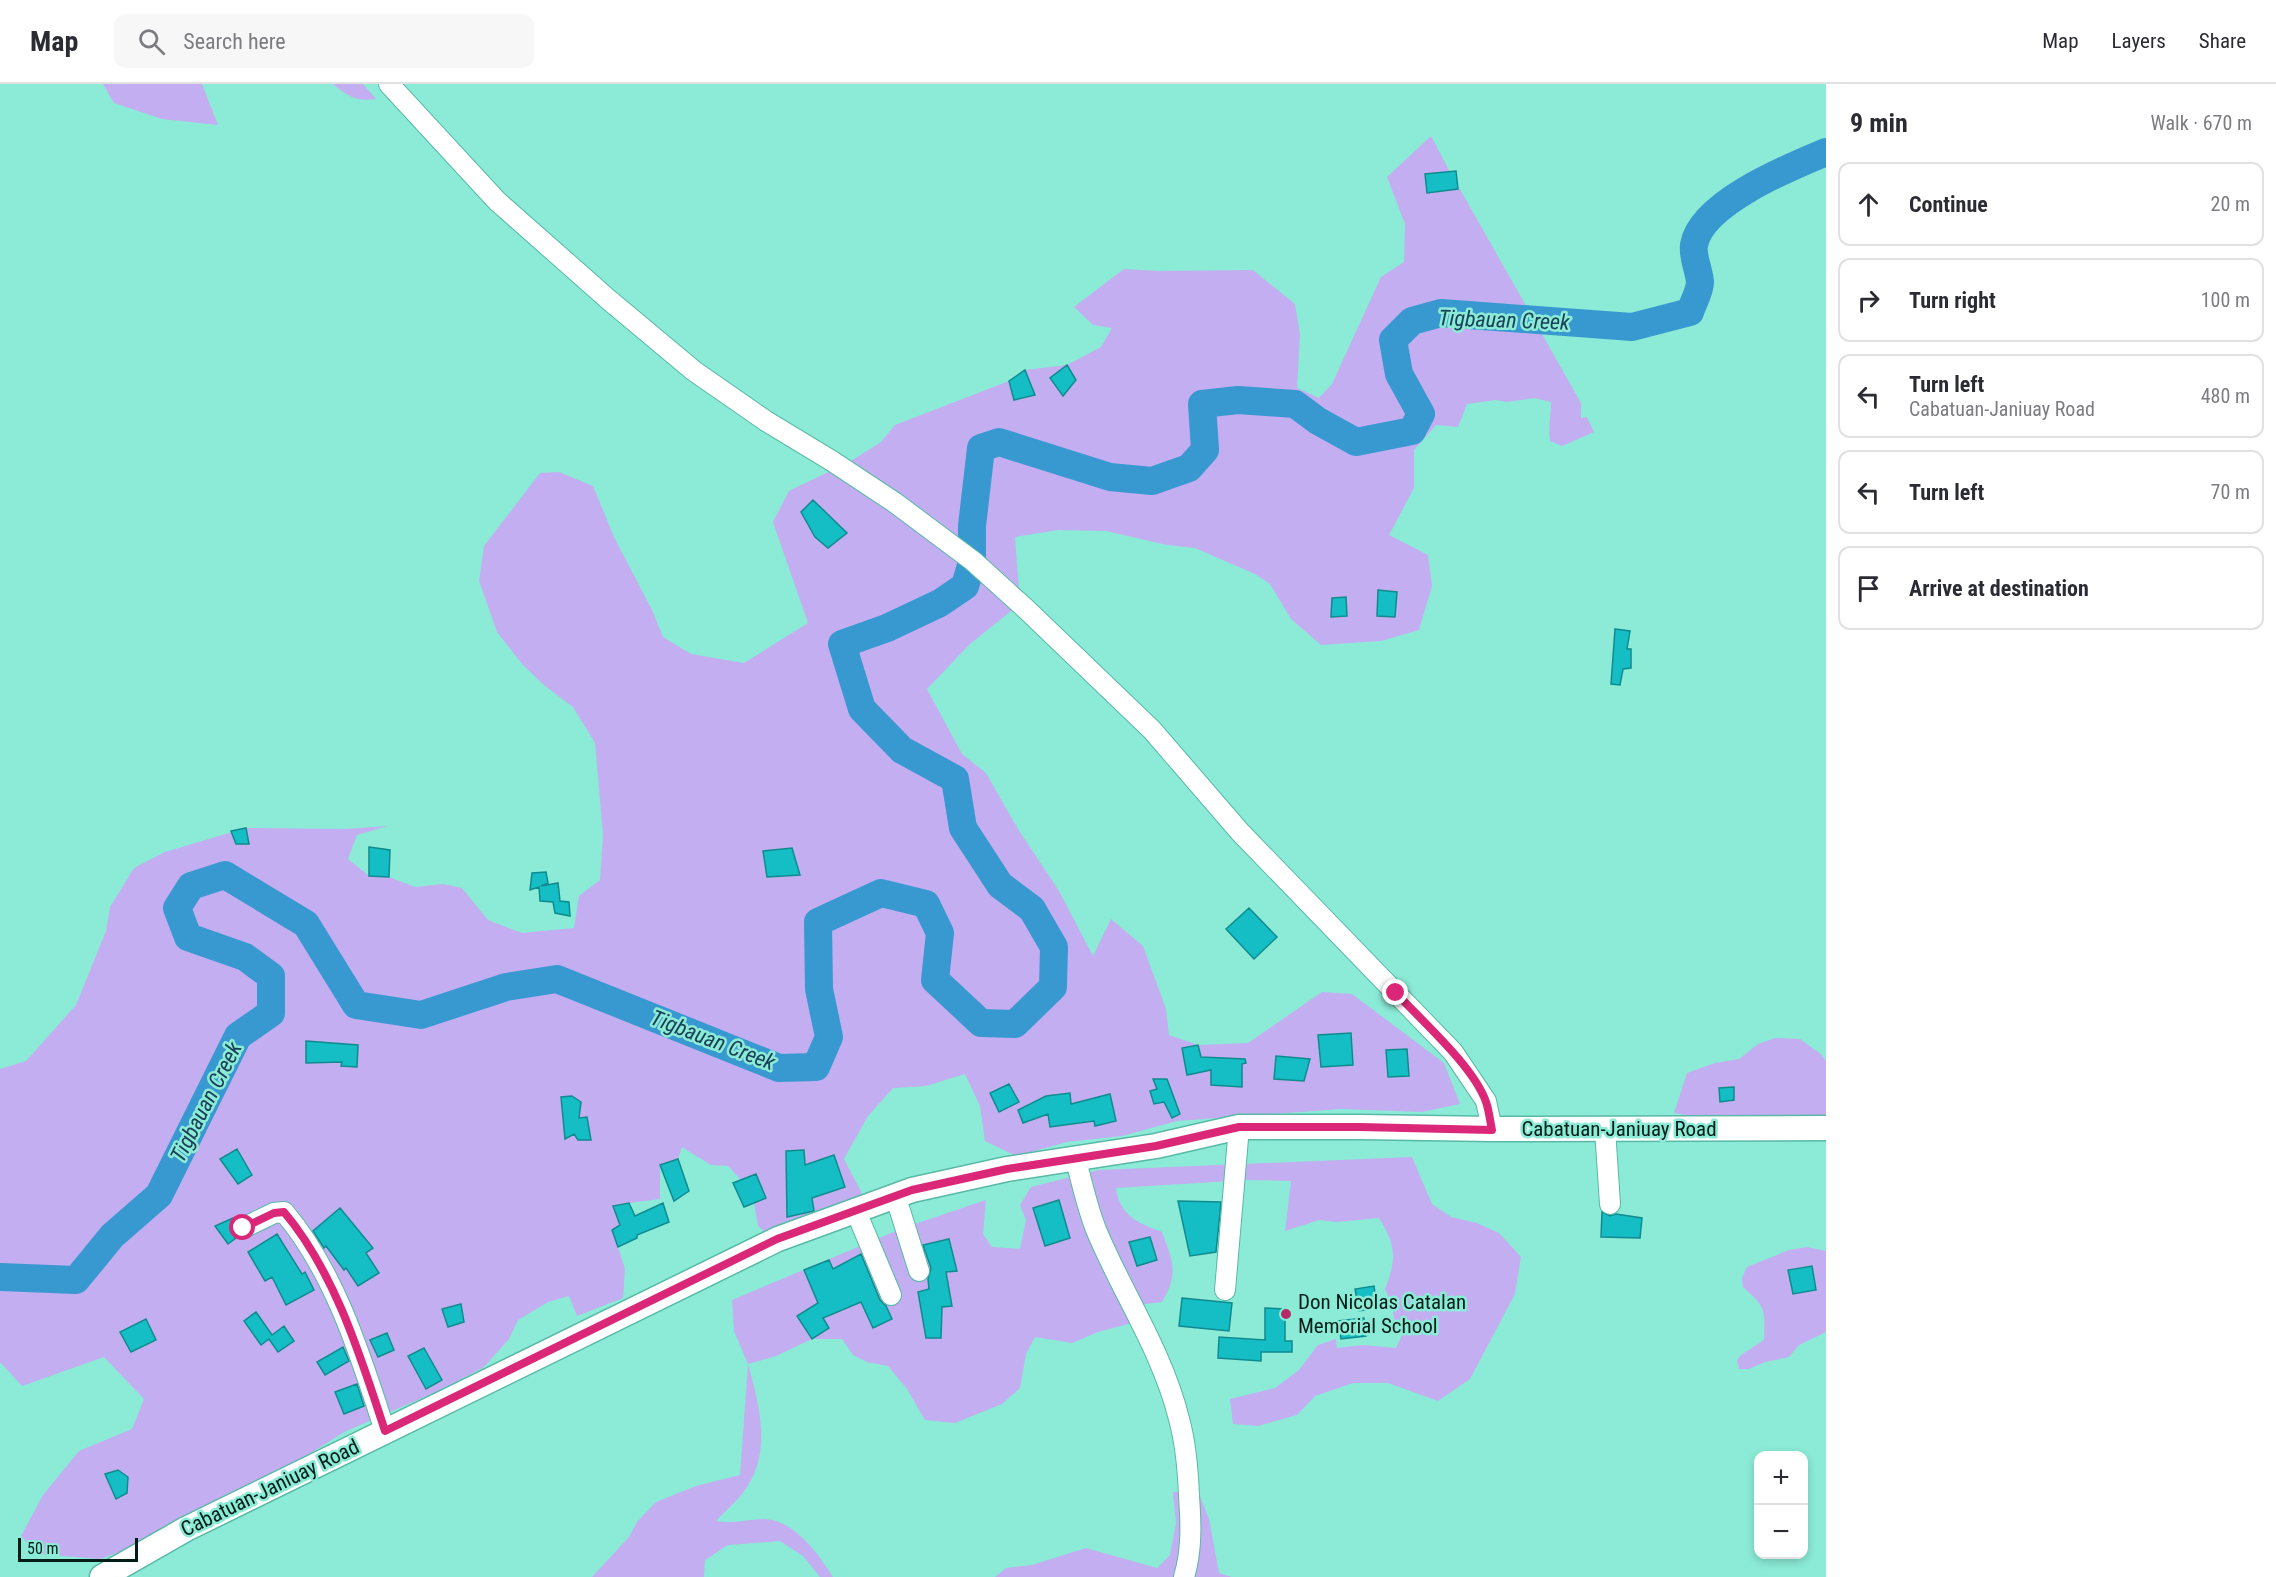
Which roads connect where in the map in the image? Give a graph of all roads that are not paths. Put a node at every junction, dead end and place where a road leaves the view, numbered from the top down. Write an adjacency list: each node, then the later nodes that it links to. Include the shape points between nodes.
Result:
1 (389, 84): 5 (street, via 497,201 609,300 677,357 766,421 894,502 973,561 1152,730 1240,832 1453,1052 1486,1101)
2 (1239, 1127): 5 (main road, Cabatuan-Janiuay Road); 6 (main road, Cabatuan-Janiuay Road, via 1156,1146); 12 (street)
3 (1826, 1128): 4 (main road, Cabatuan-Janiuay Road)
4 (1605, 1129): 5 (main road, Cabatuan-Janiuay Road); 8 (street)
5 (1492, 1130)
6 (1075, 1157): 7 (main road, Cabatuan-Janiuay Road); 16 (street, via 1097,1232 1163,1369 1179,1419 1191,1517 1190,1556)
7 (895, 1195): 9 (main road, Cabatuan-Janiuay Road); 11 (street)
8 (1610, 1204)
9 (855, 1209): 13 (street); 14 (main road, Cabatuan-Janiuay Road, via 777,1239)
10 (243, 1228): 14 (street, via 284,1212 297,1227 315,1255 346,1323)
11 (919, 1271)
12 (1225, 1290)
13 (891, 1295)
14 (385, 1431): 15 (main road, Cabatuan-Janiuay Road, via 186,1528)
15 (102, 1577)
16 (1184, 1577)

